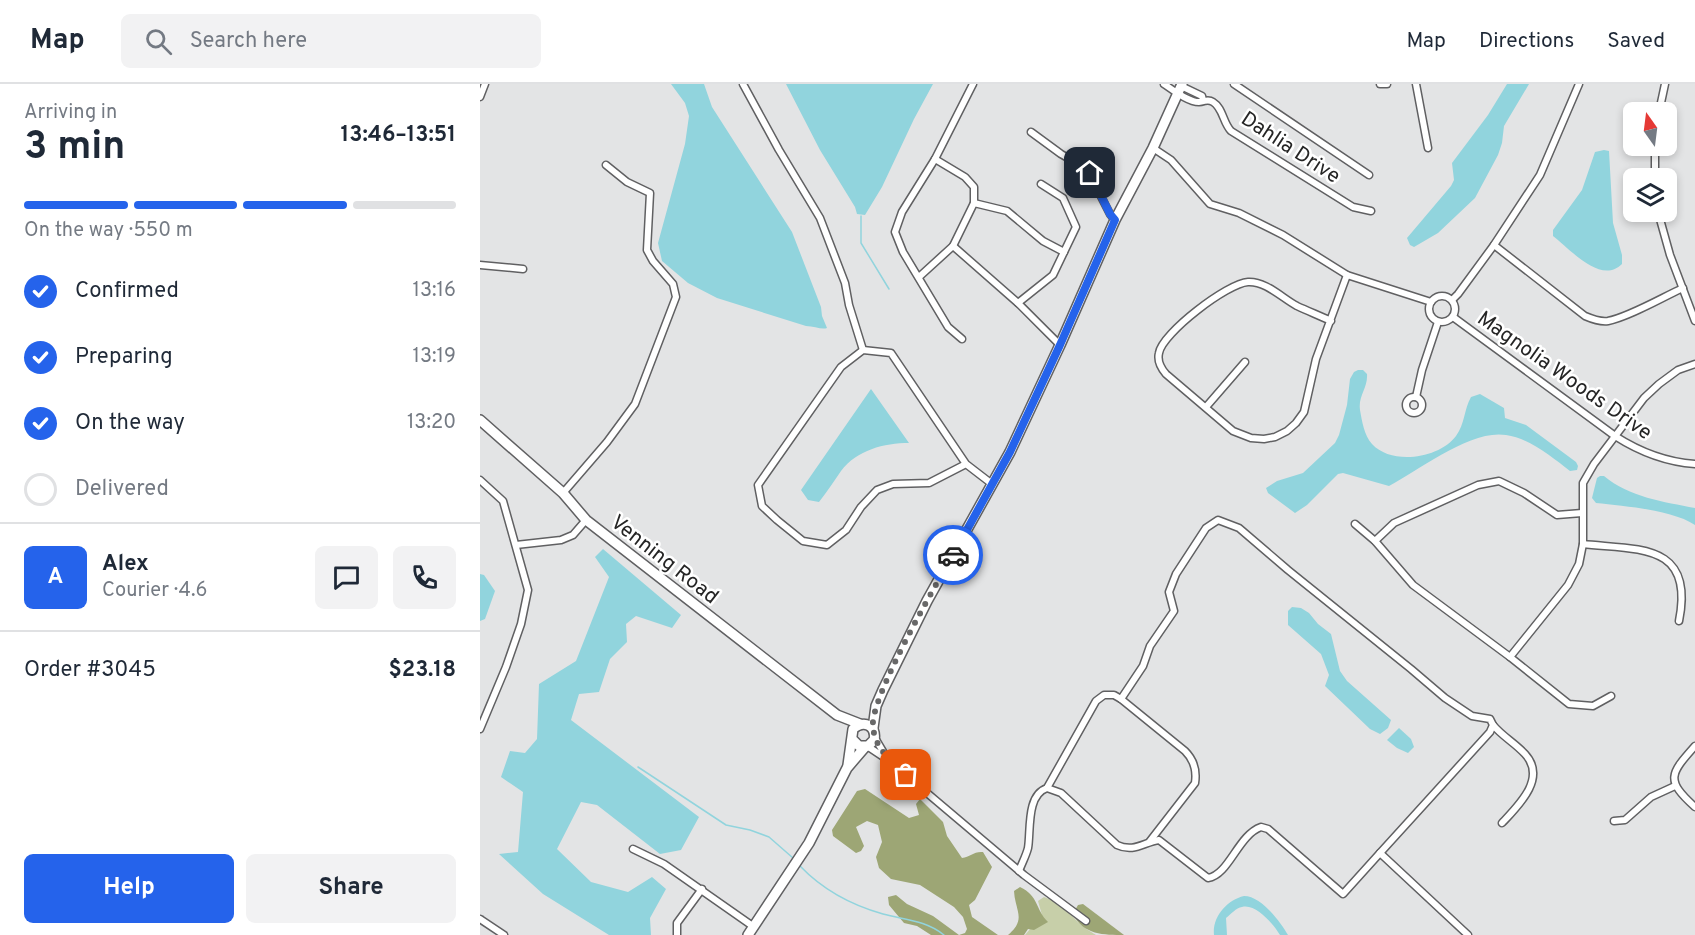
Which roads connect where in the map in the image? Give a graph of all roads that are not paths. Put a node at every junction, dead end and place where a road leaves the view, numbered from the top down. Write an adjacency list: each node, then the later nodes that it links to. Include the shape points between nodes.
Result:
1 (485, 84): 12 (street)
2 (742, 84): 42 (street, via 820,218 845,283)
3 (973, 84): 17 (street)
4 (1164, 84): 11 (street, Dahlia Drive)
5 (1234, 84): 19 (street)
6 (1380, 84): 7 (street)
7 (1387, 84)
8 (1416, 84): 16 (street)
9 (1579, 84): 25 (street, via 1540,175)
10 (1665, 84): 13 (street)
11 (1180, 87): 15 (main road); 22 (street, Dahlia Drive, via 1217,105 1231,131 1353,207)
12 (480, 97)
13 (1661, 102)
14 (1031, 132): 23 (street, via 1087,169)
15 (1153, 148): 23 (main road); 30 (street, via 1171,160 1210,204 1239,213 1283,235)
16 (1428, 148)
17 (935, 159): 21 (street, via 965,177 974,188); 31 (street, via 902,212 896,232)
18 (606, 165): 53 (street, via 627,182 650,193 646,250 674,284 676,294 634,404)
19 (1369, 175)
20 (1041, 184): 27 (street, via 1063,198 1076,227)
21 (974, 203): 26 (street); 27 (street, via 1007,211 1043,242)
22 (1371, 211)
23 (1115, 220): 41 (main road)
24 (1661, 222): 32 (street)
25 (1494, 245): 32 (street, via 1585,316 1597,320 1619,318); 33 (street)
26 (953, 246): 31 (street); 35 (street)
27 (1064, 252): 35 (street, via 1053,276)
28 (480, 265): 29 (street)
29 (523, 269)
30 (1347, 275): 34 (street); 37 (street)
31 (919, 277): 40 (street, via 948,327)
32 (1683, 288): 38 (street)
33 (1452, 300): 34 (street, via 1440,296); 36 (street, via 1456,308)
34 (1431, 302): 39 (street, via 1430,315)
35 (1018, 303): 41 (street)
36 (1453, 317): 39 (street); 48 (street, Magnolia Woods Drive)
37 (1331, 321): 46 (street, via 1316,359 1304,412 1287,431 1275,437 1251,438 1233,431); 46 (street, via 1297,306 1259,282 1238,284 1214,298 1163,342 1158,362)
38 (1695, 321)
39 (1438, 322): 45 (street)
40 (962, 339)
41 (1060, 345): 52 (main road)
42 (863, 350): 49 (street, via 891,353); 49 (street, via 841,367 758,485 762,506 803,541 827,545 846,530 877,490 893,484 929,483)
43 (1245, 362): 46 (street)
44 (1695, 364): 48 (street, via 1678,370 1659,384)
45 (1416, 397)
46 (1206, 407)
47 (480, 420): 53 (main road, Venning Road)
48 (1615, 436): 50 (street, Magnolia Woods Drive, via 1654,456); 54 (street, via 1582,483)
49 (966, 464): 52 (street)
50 (1695, 464)
51 (480, 480): 58 (street, via 503,501)
52 (993, 484): 64 (main road, via 927,601)
53 (563, 492): 55 (main road, Venning Road)
54 (1582, 513): 57 (street, via 1557,515 1524,492 1499,481 1478,485 1394,523); 59 (street)
55 (586, 520): 58 (street, via 573,535 561,540); 65 (main road, Venning Road)
56 (1355, 524): 57 (street)
57 (1375, 541): 61 (street, via 1413,585)
58 (516, 544): 68 (street, via 528,590 507,667)
59 (1583, 544): 60 (street, via 1655,552 1672,561 1684,579 1685,601); 61 (street, via 1579,564 1568,585)
60 (1679, 621)
61 (1510, 657): 62 (street, via 1569,704 1593,706)
62 (1611, 696)
63 (1121, 699): 67 (street, via 1172,615 1169,592 1176,574 1206,528 1218,520 1239,528 1444,698 1472,716 1490,719); 76 (street, via 1107,694 1096,701); 80 (street, via 1185,751 1194,765 1195,783)
64 (876, 706): 66 (main road); 69 (main road)
65 (837, 715): 66 (main road, Venning Road); 70 (main road, Venning Road)
66 (861, 724): 69 (main road); 70 (main road, via 854,729)
67 (1492, 725): 79 (street, via 1533,765 1528,794); 82 (street, via 1490,732)
68 (480, 729)
69 (874, 733): 72 (main road); 73 (street)
70 (852, 738): 72 (main road, via 858,746); 74 (main road)
71 (1695, 746): 75 (street, via 1678,764)
72 (866, 747): 73 (street); 74 (main road)
73 (888, 760): 83 (street)
74 (847, 768): 87 (main road, via 809,843)
75 (1675, 786): 77 (street); 78 (street, via 1651,797 1625,820)
76 (1047, 788): 80 (street, via 1061,793 1118,845 1131,848); 83 (street, via 1033,804 1027,852)
77 (1695, 807)
78 (1614, 820)
79 (1502, 823)
80 (1149, 843): 82 (street, via 1162,841 1210,878 1218,874 1248,834 1266,827 1343,894)
81 (633, 849): 84 (street)
82 (1380, 853): 90 (street)
83 (1019, 871): 86 (street)
84 (702, 889): 87 (street); 89 (street, via 677,923)
85 (480, 919): 88 (street)
86 (1086, 921)
87 (751, 931)
88 (504, 935)
89 (677, 935)
90 (1468, 935)

